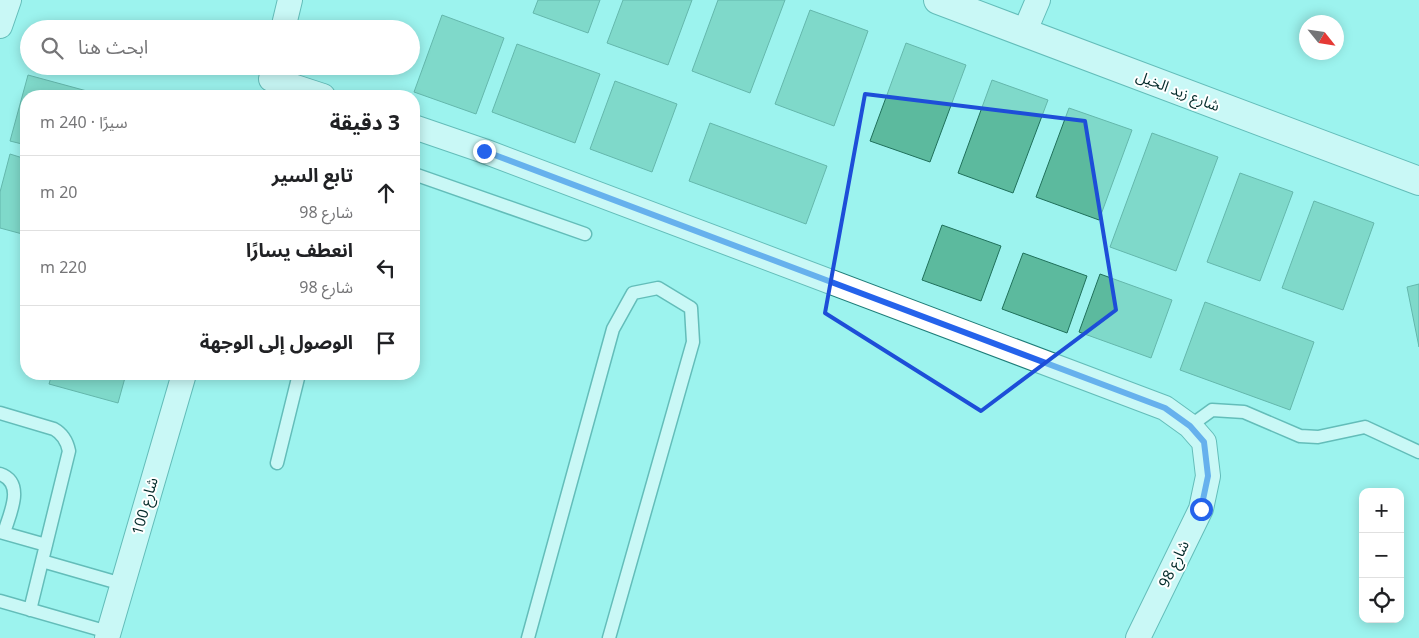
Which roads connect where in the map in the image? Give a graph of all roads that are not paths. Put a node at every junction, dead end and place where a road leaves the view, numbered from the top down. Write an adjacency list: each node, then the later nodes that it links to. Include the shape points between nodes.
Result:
1 (10, 0): 6 (street)
2 (290, 0): 5 (street)
3 (938, 0): 7 (street, شارع زيد الخيل)
4 (1038, 0): 7 (street)
5 (285, 20)
6 (0, 26)
7 (1024, 33): 12 (street, شارع زيد الخيل)
8 (270, 80): 9 (street)
9 (303, 90)
10 (420, 129): 17 (street, شارع 98, via 1165,408)
11 (420, 176): 13 (lane)
12 (1419, 181)
13 (585, 234)
14 (182, 380): 24 (street, شارع 100)
15 (298, 380): 19 (lane)
16 (0, 412): 22 (lane, via 54,428 68,444 68,458)
17 (1190, 426): 18 (lane, via 1212,410 1244,412 1300,436 1318,437 1365,427); 30 (street, شارع 98, via 1204,442 1208,476 1201,509)
18 (1419, 452)
19 (277, 464)
20 (0, 474): 21 (lane, via 9,479 15,489)
21 (2, 533): 22 (lane)
22 (46, 545): 23 (lane)
23 (42, 561): 24 (lane); 26 (lane)
24 (122, 584): 27 (street, شارع 100)
25 (0, 601): 26 (lane)
26 (30, 610): 27 (lane)
27 (107, 635)
28 (528, 638): 29 (lane, via 613,329 633,294 658,288 691,308 693,342)
29 (609, 638)
30 (1138, 638)

